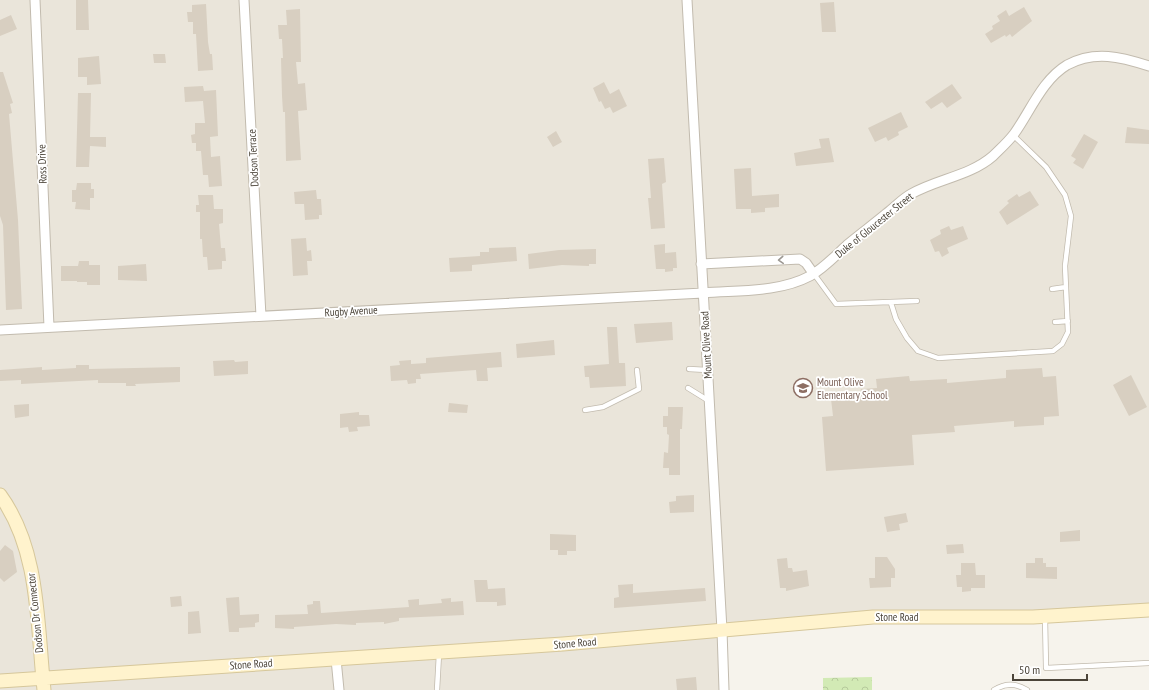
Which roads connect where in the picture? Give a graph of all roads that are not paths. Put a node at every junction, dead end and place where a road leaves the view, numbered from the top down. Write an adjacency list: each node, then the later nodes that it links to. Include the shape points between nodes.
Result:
1 (35, 0): 16 (street, Ross Drive)
2 (244, 0): 13 (street, Dodson Terrace)
3 (687, 0): 6 (street, Mount Olive Road)
4 (1149, 66): 5 (street, Duke of Gloucester Street, via 1120,57 1103,55 1086,58 1067,66 1051,78)
5 (1013, 135): 7 (street, Duke of Gloucester Street, via 992,157 968,172 927,186 910,195); 8 (lane, via 1046,167 1065,195 1071,216 1065,266)
6 (701, 264): 7 (street, one-way to 6, via 800,259); 10 (street, Mount Olive Road)
7 (813, 273): 10 (street, Duke of Gloucester Street, via 772,288); 12 (lane, via 836,304)
8 (1066, 287): 9 (lane); 14 (lane)
9 (1052, 289)
10 (703, 293): 13 (street, Rugby Avenue); 20 (street, Mount Olive Road)
11 (916, 301): 12 (lane)
12 (891, 303): 14 (lane, via 896,319 918,351 938,358 1053,350 1062,344 1068,332)
13 (261, 316): 16 (street, Rugby Avenue)
14 (1068, 321): 15 (lane)
15 (1055, 322)
16 (49, 327): 17 (street, Rugby Avenue)
17 (0, 330)
18 (689, 369): 20 (lane)
19 (637, 370): 23 (lane, via 639,389 603,407)
20 (707, 370): 22 (street, Mount Olive Road)
21 (688, 388): 22 (lane)
22 (709, 401): 27 (street, Mount Olive Road)
23 (585, 410)
24 (0, 495): 32 (street, Dodson Dr Connector, via 23,538 33,577)
25 (1149, 610): 26 (street, Stone Road)
26 (1045, 616): 27 (street, Stone Road, via 873,618); 30 (lane, via 1046,668)
27 (722, 630): 28 (street, Stone Road); 35 (street, Mount Olive Road)
28 (439, 652): 29 (street, Stone Road); 34 (lane)
29 (336, 659): 32 (street, Stone Road); 33 (street)
30 (1149, 663)
31 (0, 681): 32 (street, Stone Road)
32 (43, 684)
33 (338, 690)
34 (438, 690)
35 (724, 690)
36 (994, 690): 37 (lane, via 1011,684)
37 (1027, 690)

